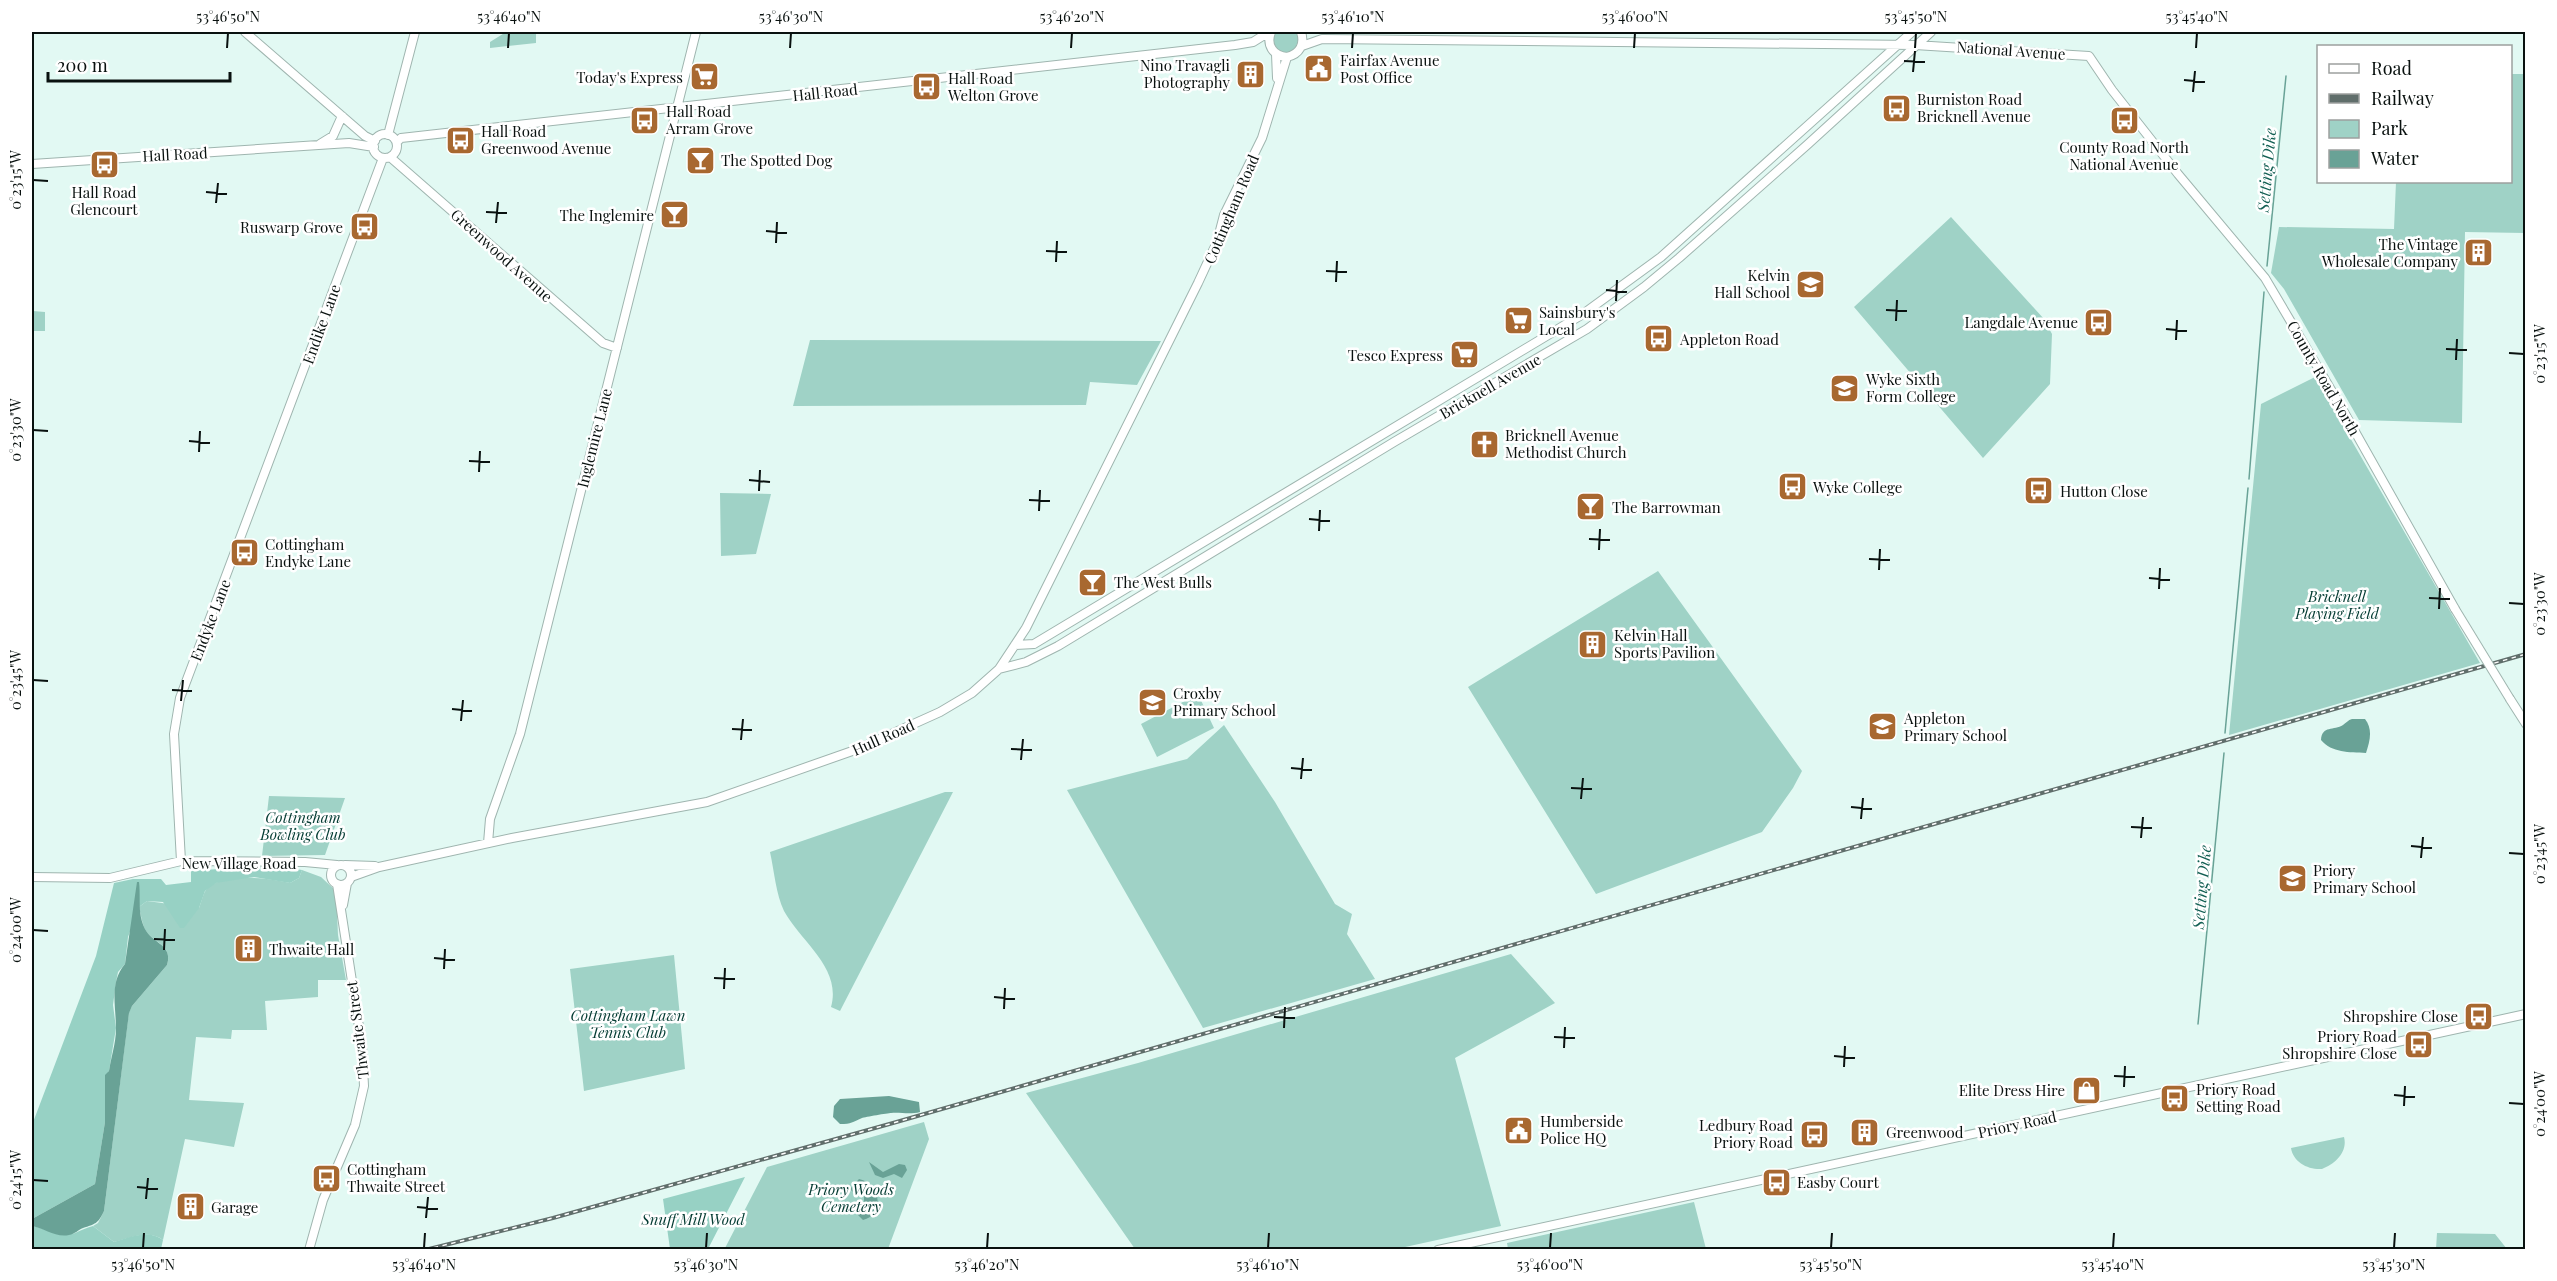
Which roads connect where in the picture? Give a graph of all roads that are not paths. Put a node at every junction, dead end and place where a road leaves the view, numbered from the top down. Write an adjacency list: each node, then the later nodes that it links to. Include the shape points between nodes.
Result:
1 (245, 32): 18 (street)
2 (415, 32): 19 (street)
3 (696, 32): 17 (street, Inglemire Lane)
4 (1270, 32): 9 (street, Hall Road); 13 (street, Cottingham Road)
5 (1301, 32): 8 (street); 12 (street)
6 (1912, 32): 10 (street, Bricknell Avenue)
7 (1931, 32): 11 (street, Bricknell Avenue)
8 (1322, 39): 10 (street, National Avenue); 12 (street)
9 (1253, 42): 13 (street, Hall Road); 17 (street, Hall Road)
10 (1897, 45): 11 (street, National Avenue); 25 (street, Bricknell Avenue)
11 (1915, 45): 14 (street, National Avenue); 26 (street, Bricknell Avenue)
12 (1302, 46): 15 (street)
13 (1274, 51): 15 (street, Hall Road); 16 (street, Cottingham Road)
14 (2089, 56): 32 (street, County Road North, bridge, via 2178,174 2265,278 2455,609)
15 (1287, 57): 16 (street, Cottingham Road)
16 (1276, 89): 27 (street, Cottingham Road, via 1262,138)
17 (678, 107): 20 (street, Hall Road, via 401,138); 28 (street, Inglemire Lane)
18 (342, 116): 21 (street); 22 (street, via 333,136)
19 (388, 135): 20 (street); 21 (street, via 383,134)
20 (397, 142): 23 (street, via 395,153)
21 (374, 144): 22 (street, Hall Road); 23 (street, via 375,152)
22 (319, 145): 24 (street, Hall Road)
23 (386, 158): 28 (street, Greenwood Avenue, via 603,343); 29 (street, Endike Lane)
24 (32, 164)
25 (1707, 214): 26 (street); 30 (street, Bricknell Avenue, via 1653,263 1574,319 1034,644)
26 (1716, 224): 31 (street, Bricknell Avenue, via 1644,287 1587,329 1058,646 1026,662)
27 (1177, 326): 30 (street, Hull Road)
28 (617, 348): 33 (street, Inglemire Lane, via 520,734 490,819)
29 (259, 489): 34 (street, Endyke Lane, via 177,711 174,734)
30 (1016, 645): 31 (street, Hull Road)
31 (999, 669): 33 (street, Hull Road, via 972,693 940,712 858,749 766,782 707,802)
32 (2526, 724)
33 (488, 843): 37 (street, Hull Road)
34 (182, 861): 35 (street, New Village Road); 39 (street, New Village Road, via 110,878)
35 (305, 862): 36 (street, New Village Road); 38 (street)
36 (340, 865): 37 (street, Hull Road); 38 (street); 40 (street, via 349,868)
37 (379, 867): 40 (street, Hull Road)
38 (331, 876): 41 (street)
39 (32, 877)
40 (349, 880): 41 (street); 42 (street, Thwaite Street)
41 (337, 884): 42 (street, Thwaite Street)
42 (342, 910): 44 (street, Thwaite Street, via 364,1086 355,1125 323,1200)
43 (2526, 1014): 45 (street, Priory Road)
44 (309, 1250)
45 (1438, 1250)

